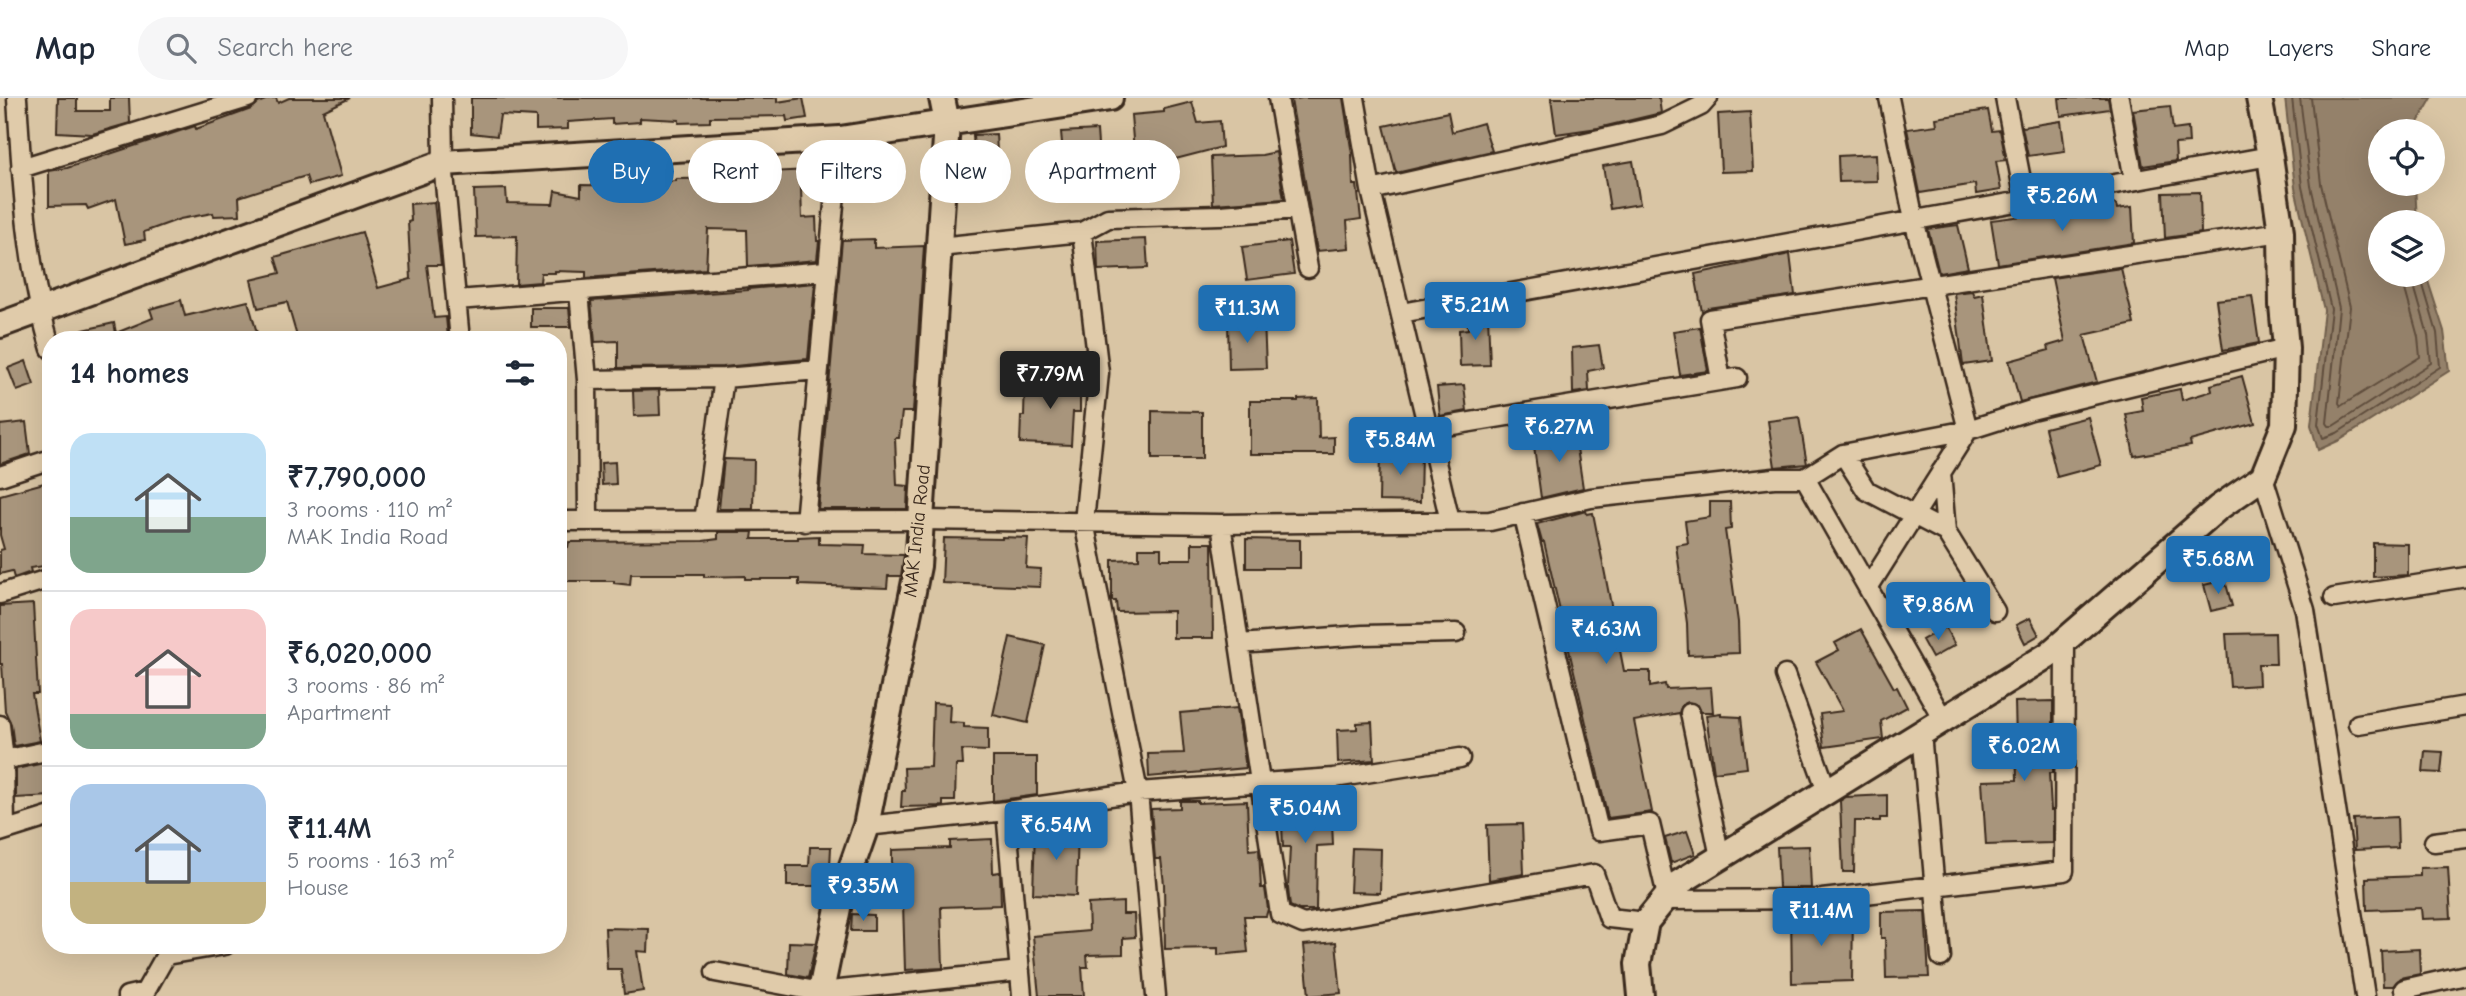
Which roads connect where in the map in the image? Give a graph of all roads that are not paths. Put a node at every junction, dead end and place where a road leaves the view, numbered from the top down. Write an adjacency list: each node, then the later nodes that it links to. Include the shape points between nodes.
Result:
1 (17, 98): 17 (street)
2 (248, 98): 17 (street)
3 (442, 98): 16 (street)
4 (942, 98): 13 (street, MAK India Road)
5 (1110, 98): 13 (street)
6 (1278, 98): 21 (street)
7 (1355, 98): 19 (street)
8 (1708, 98): 19 (street, via 1662,125)
9 (1889, 98): 22 (street)
10 (2005, 98): 20 (street)
11 (2119, 98): 18 (street)
12 (2259, 98): 15 (street)
13 (947, 123): 14 (street); 25 (street, MAK India Road)
14 (840, 139): 16 (street); 27 (street)
15 (2270, 156): 18 (street); 24 (street)
16 (443, 163): 30 (street); 31 (street)
17 (21, 168): 31 (street)
18 (2134, 180): 20 (street)
19 (1371, 190): 32 (street)
20 (2025, 200): 22 (street)
21 (1297, 209): 23 (street, via 1108,218); 26 (street)
22 (1914, 220): 28 (street); 32 (street)
23 (1082, 232): 25 (street); 56 (street, via 1099,373)
24 (2281, 232): 28 (street); 36 (street)
25 (939, 247): 50 (street, MAK India Road)
26 (1308, 268)
27 (826, 271): 29 (street); 37 (street)
28 (1931, 286): 40 (street, via 1710,319 1729,379); 41 (street)
29 (579, 292): 30 (street); 39 (street)
30 (457, 300): 35 (street)
31 (39, 310): 33 (street); 34 (street)
32 (1401, 313): 40 (street)
33 (0, 325)
34 (45, 331)
35 (459, 331)
36 (2286, 348): 41 (street, via 2031,410); 46 (street, via 2284,425)
37 (818, 370): 38 (street); 55 (street)
38 (724, 378): 39 (street); 53 (street)
39 (587, 380): 52 (street)
40 (1428, 429): 54 (street)
41 (1968, 430): 42 (street); 44 (street)
42 (1843, 454): 47 (street); 49 (street, via 1866,490)
43 (42, 462): 45 (street)
44 (1941, 472): 49 (street); 58 (street)
45 (0, 476)
46 (2263, 477): 66 (street, via 2218,508); 103 (street, via 2305,610)
47 (1805, 478): 48 (street, via 1591,498); 61 (street)
48 (1523, 513): 54 (street, via 1490,521); 89 (street, via 1599,831 1650,824)
49 (1914, 515): 58 (street); 61 (street)
50 (921, 520): 55 (street); 56 (street); 83 (street, MAK India Road, via 918,566)
51 (567, 521): 52 (street)
52 (588, 521): 53 (street)
53 (704, 521): 55 (street)
54 (1450, 521): 57 (street)
55 (805, 522)
56 (1084, 522): 57 (street); 80 (street)
57 (1221, 524): 67 (street)
58 (1945, 532): 64 (street)
59 (2466, 577): 63 (street)
60 (42, 581): 62 (street)
61 (1868, 588): 71 (street)
62 (0, 594)
63 (2334, 598)
64 (1995, 611)
65 (1456, 633): 67 (street)
66 (2065, 641): 71 (street); 88 (street, via 2064,871)
67 (1239, 644): 78 (street)
68 (1785, 675): 79 (street)
69 (2466, 706): 72 (street)
70 (1690, 713): 87 (street)
71 (1943, 719): 74 (street)
72 (2358, 724)
73 (0, 725): 77 (street)
74 (1921, 733): 79 (street); 88 (street)
75 (42, 752): 77 (street)
76 (1460, 758): 78 (street, via 1334,778)
77 (4, 760): 84 (street)
78 (1261, 782): 80 (street); 90 (street, via 1280,914 1303,924 1594,874 1609,918)
79 (1827, 791): 87 (street)
80 (1138, 792): 81 (street); 101 (street)
81 (1006, 811): 83 (street); 93 (street)
82 (42, 819): 84 (street)
83 (866, 826): 98 (street, MAK India Road, via 839,903)
84 (2, 831)
85 (2466, 838): 86 (street)
86 (2434, 842)
87 (1720, 857): 89 (street, via 1677,884)
88 (1935, 886): 89 (street, via 1822,899); 92 (street)
89 (1665, 898): 90 (street)
90 (1646, 922): 102 (street, via 1638,964)
91 (172, 954): 97 (street, via 166,955)
92 (1941, 957)
93 (1020, 971): 98 (street); 100 (street)
94 (715, 972): 98 (street)
95 (2466, 975): 96 (street)
96 (2404, 989)
97 (145, 994): 99 (street)
98 (821, 994)
99 (127, 996)
100 (1023, 996)
101 (1156, 996)
102 (1641, 996)
103 (2365, 996)

